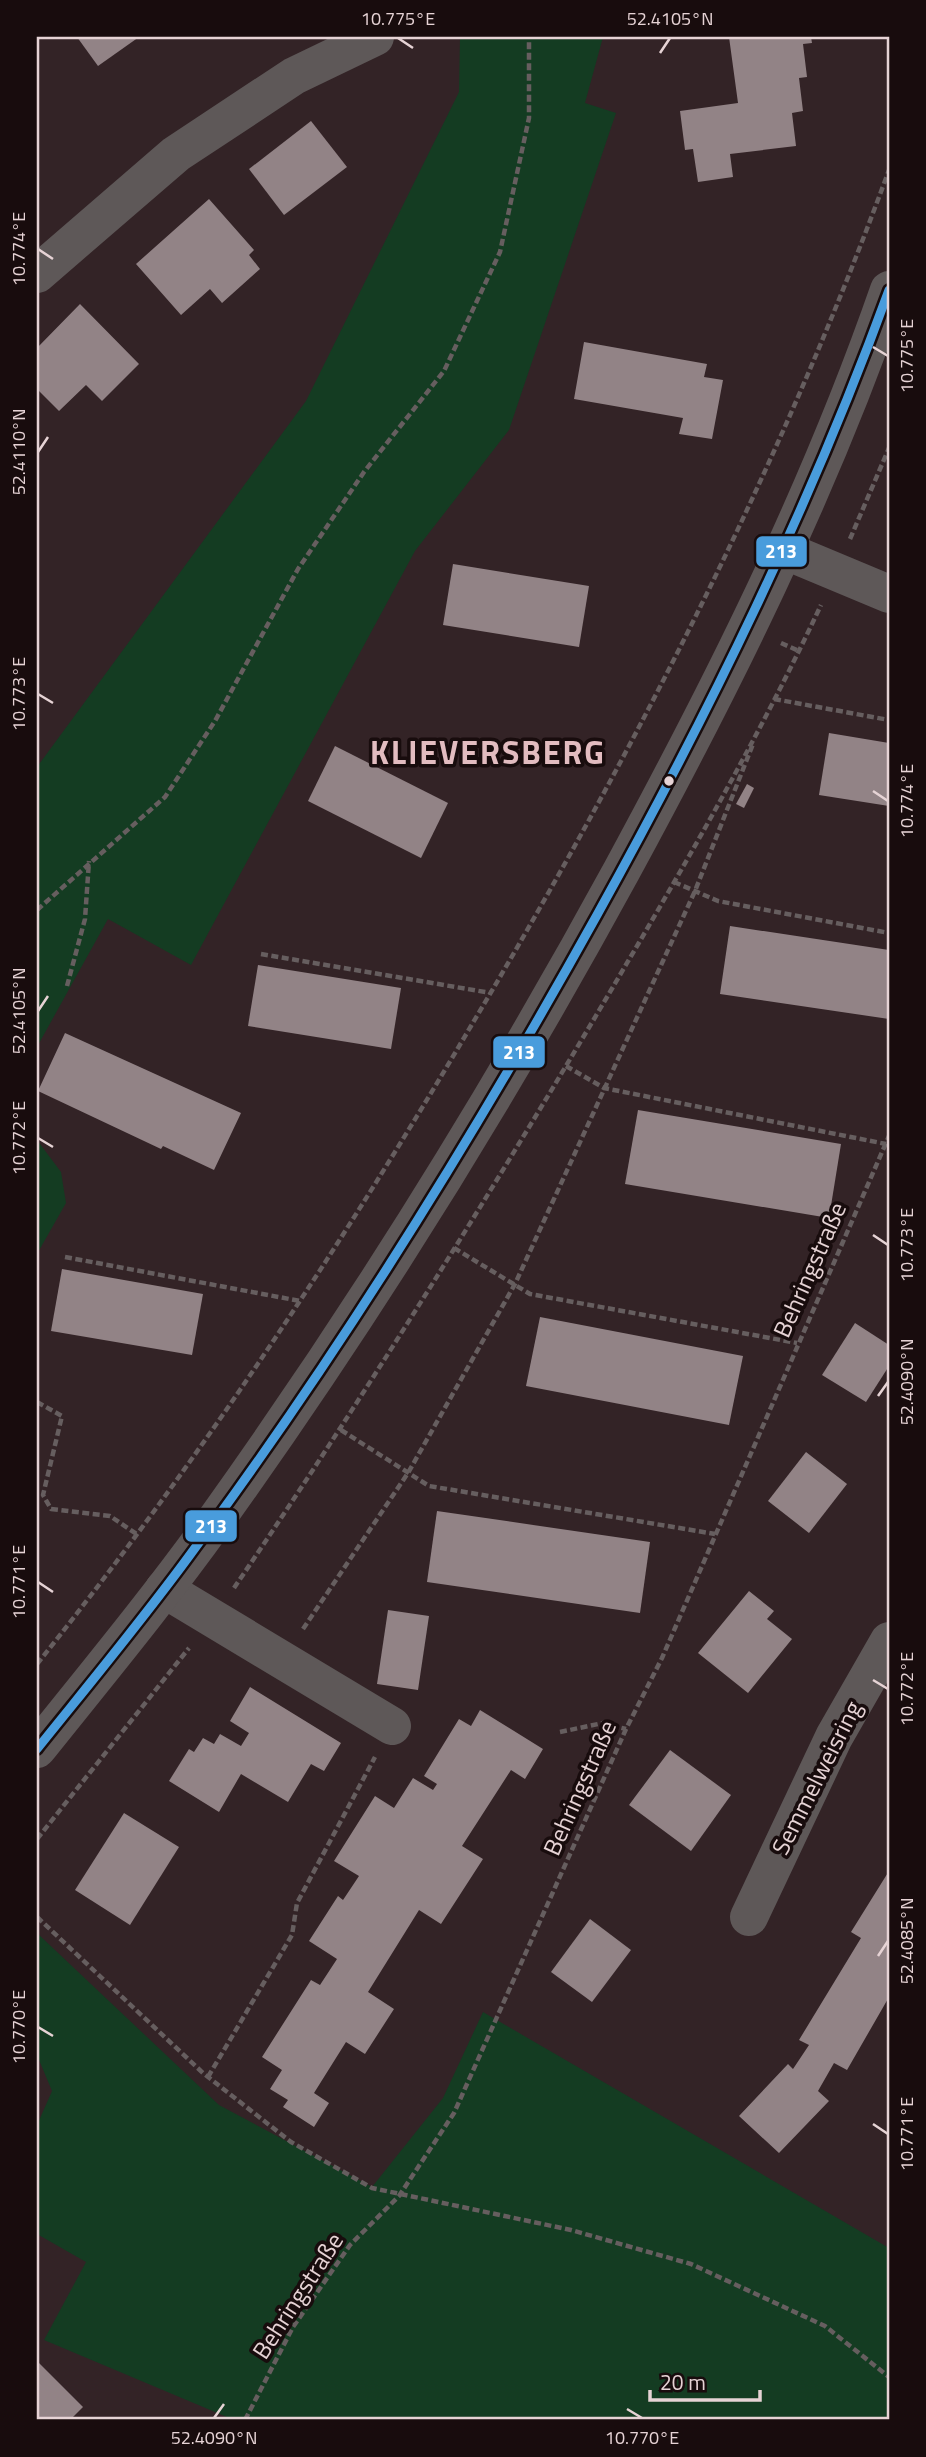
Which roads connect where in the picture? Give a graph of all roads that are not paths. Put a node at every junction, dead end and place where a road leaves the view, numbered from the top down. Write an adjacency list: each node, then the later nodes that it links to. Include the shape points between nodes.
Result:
1 (375, 37): 2 (street, via 294,75 176,154)
2 (37, 274)
3 (889, 290): 4 (street)
4 (786, 551): 5 (street); 6 (street, via 675,772 528,1040 316,1376)
5 (889, 594)
6 (164, 1589): 8 (street); 9 (street)
7 (889, 1641): 10 (street, Semmelweisring, via 834,1737)
8 (392, 1726)
9 (37, 1749)
10 (749, 1917)

